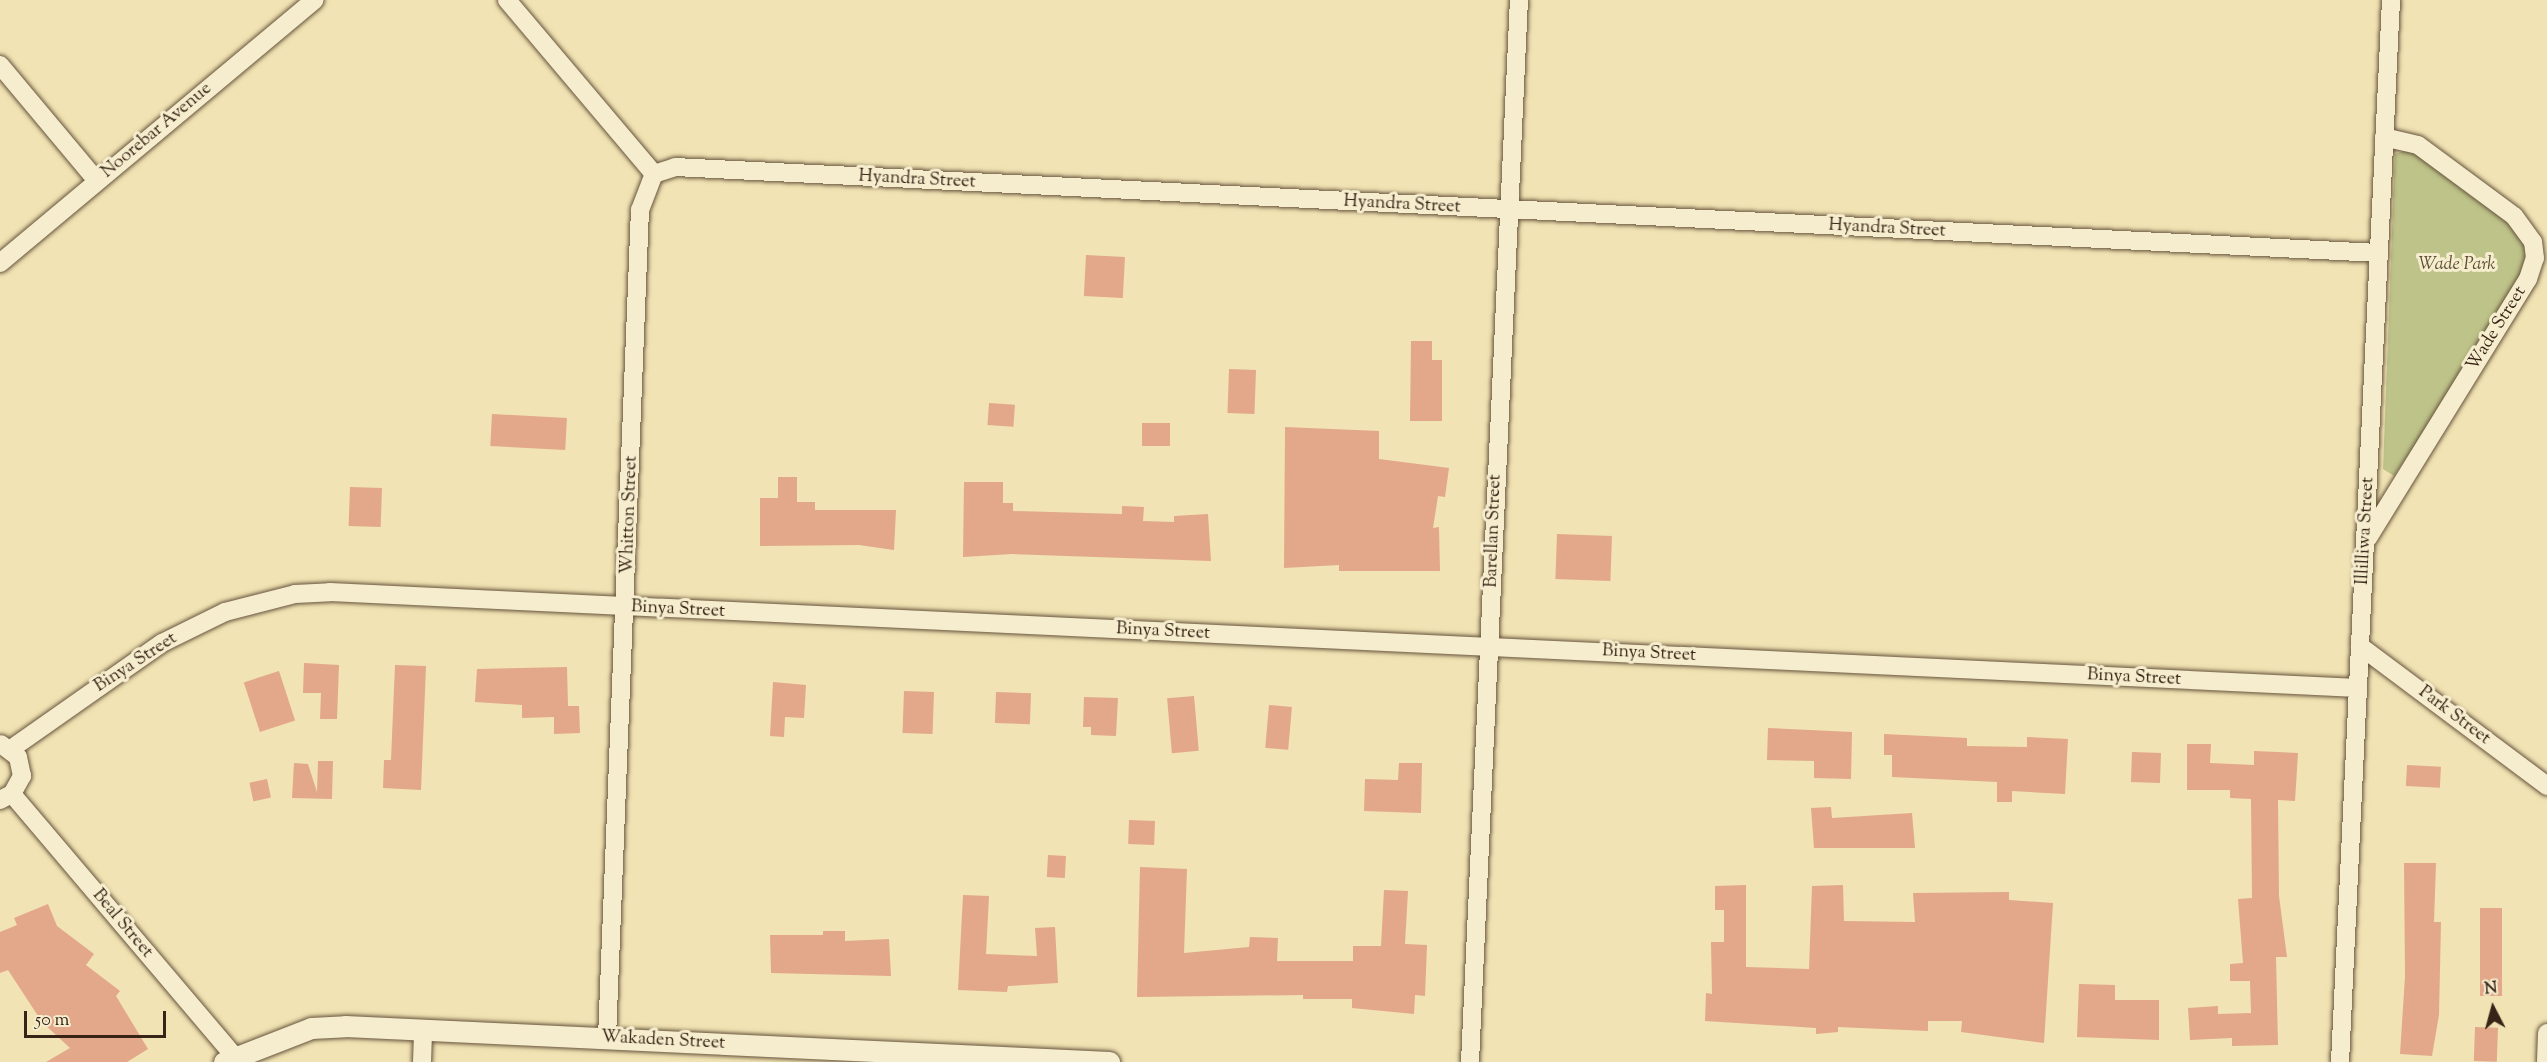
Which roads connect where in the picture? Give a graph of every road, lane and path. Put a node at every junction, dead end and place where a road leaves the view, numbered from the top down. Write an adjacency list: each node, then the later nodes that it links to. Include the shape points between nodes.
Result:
1 (315, 0): 8 (street, Noorebar Avenue)
2 (507, 0): 7 (street)
3 (1519, 0): 9 (street, Barellan Street)
4 (2391, 0): 6 (street, Illilliwa Street)
5 (0, 65): 8 (street)
6 (2384, 137): 10 (street, Illilliwa Street); 12 (street, Wade Street, via 2418,145 2514,216 2533,242 2535,258 2528,279)
7 (654, 174): 9 (street, Hyandra Street, via 675,167); 13 (street, Whitton Street, via 640,210)
8 (97, 181): 11 (street, Noorebar Avenue)
9 (1507, 211): 10 (street, Hyandra Street); 15 (street, Barellan Street)
10 (2378, 253): 12 (street, Illilliwa Street)
11 (0, 263)
12 (2366, 540): 14 (street, Illilliwa Street)
13 (627, 608): 15 (street, Binya Street); 17 (street, Binya Street, via 402,593 295,594 225,612 162,643); 22 (street, Whitton Street)
14 (2360, 646): 16 (street, Illilliwa Street); 18 (street, Park Street)
15 (1489, 647): 16 (street, Binya Street); 26 (street, Barellan Street)
16 (2358, 688): 27 (street, Illilliwa Street)
17 (6, 746): 19 (street, via 22,776)
18 (2547, 786)
19 (6, 797): 23 (street, Beal Street)
20 (423, 1029): 22 (street, Wakaden Street); 23 (street, Wakaden Street, via 311,1028); 24 (street)
21 (2547, 1033): 28 (street)
22 (607, 1038): 25 (street, Wakaden Street)
23 (228, 1058)
24 (422, 1062)
25 (1109, 1062)
26 (1470, 1062)
27 (2340, 1062)
28 (2546, 1062)

